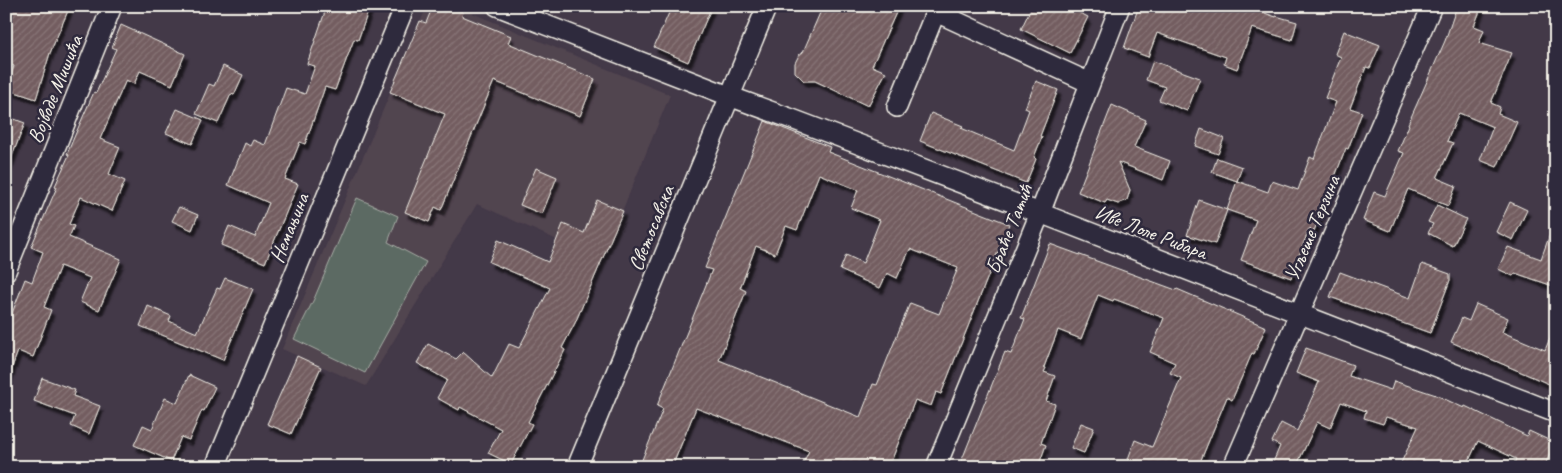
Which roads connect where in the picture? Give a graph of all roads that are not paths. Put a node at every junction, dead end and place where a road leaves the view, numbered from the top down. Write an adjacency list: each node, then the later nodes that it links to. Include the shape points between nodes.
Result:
1 (112, 6): 12 (street, Војводе Мишића)
2 (405, 6): 15 (street, Немањина)
3 (497, 6): 9 (street, Иве Лоле Рибара)
4 (768, 6): 9 (street, Светосавска)
5 (1120, 6): 8 (street, Браће Татић)
6 (1432, 6): 13 (street, Угљеше Терзина)
7 (937, 9): 8 (street); 10 (street)
8 (1090, 83): 11 (street, Браће Татић)
9 (729, 96): 11 (street, Иве Лоле Рибара); 16 (street, Светосавска)
10 (897, 107)
11 (1040, 213): 13 (street, Иве Лоле Рибара); 17 (street, Браће Татић)
12 (6, 272)
13 (1300, 314): 14 (street, Иве Лоле Рибара); 18 (street, Угљеше Терзина)
14 (1556, 413)
15 (215, 467)
16 (577, 467)
17 (936, 467)
18 (1233, 467)

